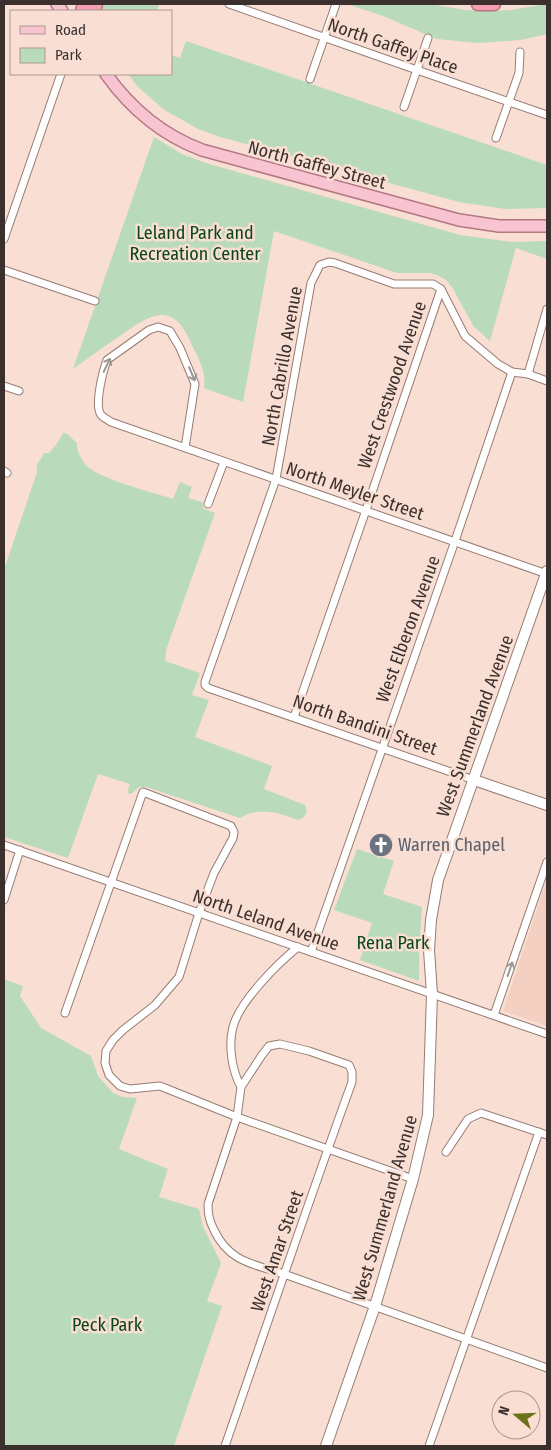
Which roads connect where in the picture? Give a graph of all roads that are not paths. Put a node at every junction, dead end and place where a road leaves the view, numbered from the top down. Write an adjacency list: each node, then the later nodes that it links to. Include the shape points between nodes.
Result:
1 (229, 4): 5 (street, North Gaffey Place)
2 (336, 4): 5 (street)
3 (478, 4): 4 (highway)
4 (494, 4)
5 (324, 37): 8 (street, North Gaffey Place); 11 (street)
6 (428, 38): 8 (street)
7 (520, 52): 12 (street, via 519,73)
8 (417, 70): 12 (street, North Gaffey Place); 13 (street)
9 (61, 75): 17 (street)
10 (107, 75): 16 (main road, North Gaffey Street, via 147,119 202,150 452,219 499,226)
11 (310, 79)
12 (508, 102): 14 (street, North Gaffey Place); 15 (street)
13 (404, 107)
14 (547, 115)
15 (496, 138)
16 (547, 226)
17 (4, 239)
18 (4, 270): 20 (street)
19 (441, 289): 22 (street, via 465,336); 29 (street, North Cabrillo Avenue, via 433,284 394,284 329,262 320,265 311,283); 31 (street, West Crestwood Avenue)
20 (95, 301)
21 (547, 308): 23 (street)
22 (512, 372): 23 (street); 32 (street, West Elberon Avenue)
23 (528, 374): 24 (street)
24 (547, 381)
25 (4, 386): 26 (street)
26 (19, 391)
27 (185, 448): 27 (street, North Meyler Street, one-way to 27, via 111,422 104,418 98,404 107,360 158,326 170,331 195,380); 28 (street, North Meyler Street)
28 (224, 462): 29 (street, North Meyler Street); 30 (street)
29 (276, 479): 31 (street, North Meyler Street); 34 (street, North Cabrillo Avenue)
30 (208, 504)
31 (366, 510): 32 (street, North Meyler Street); 35 (street, West Crestwood Avenue)
32 (455, 541): 33 (street, North Meyler Street); 36 (street, West Elberon Avenue)
33 (547, 573): 37 (main road, West Summerland Avenue)
34 (205, 682): 35 (street, North Bandini Street, via 208,688)
35 (294, 717): 36 (street, North Bandini Street)
36 (382, 748): 37 (street, North Bandini Street); 46 (street, West Elberon Avenue)
37 (474, 780): 38 (main road, North Bandini Street); 47 (main road, West Summerland Avenue, via 433,900 429,950)
38 (547, 805)
39 (4, 845): 40 (street, North Leland Avenue)
40 (20, 850): 42 (street, North Leland Avenue); 43 (street)
41 (547, 862): 49 (street, one-way to 41)
42 (111, 882): 44 (street, North Leland Avenue); 44 (street, via 142,792 231,826 234,832); 48 (street)
43 (4, 900)
44 (199, 912): 45 (street, North Leland Avenue); 52 (street, via 179,977 155,1005 113,1040 106,1051 105,1063 109,1075 120,1086 130,1089 160,1086)
45 (298, 947): 46 (street, North Leland Avenue); 51 (street, via 248,1000 233,1026 231,1042 235,1077)
46 (311, 952): 47 (street, North Leland Avenue)
47 (432, 994): 49 (street, North Leland Avenue); 57 (main road, West Summerland Avenue, via 428,1115)
48 (65, 1012)
49 (494, 1015): 50 (street, North Leland Avenue)
50 (547, 1034)
51 (241, 1087): 52 (street); 55 (street, West Amar Street, via 269,1046 280,1044 349,1065 352,1082)
52 (237, 1117): 55 (street); 58 (street, via 208,1204 208,1216 225,1250)
53 (539, 1132): 54 (street); 56 (street, via 481,1113 468,1119); 60 (street)
54 (547, 1135)
55 (328, 1149): 57 (street); 58 (street, West Amar Street)
56 (446, 1152)
57 (413, 1179): 59 (main road, West Summerland Avenue)
58 (284, 1274): 59 (street); 62 (street, West Amar Street)
59 (374, 1306): 60 (street); 63 (main road, West Summerland Avenue)
60 (467, 1340): 61 (street); 64 (street)
61 (547, 1368)
62 (225, 1446)
63 (326, 1446)
64 (430, 1446)

